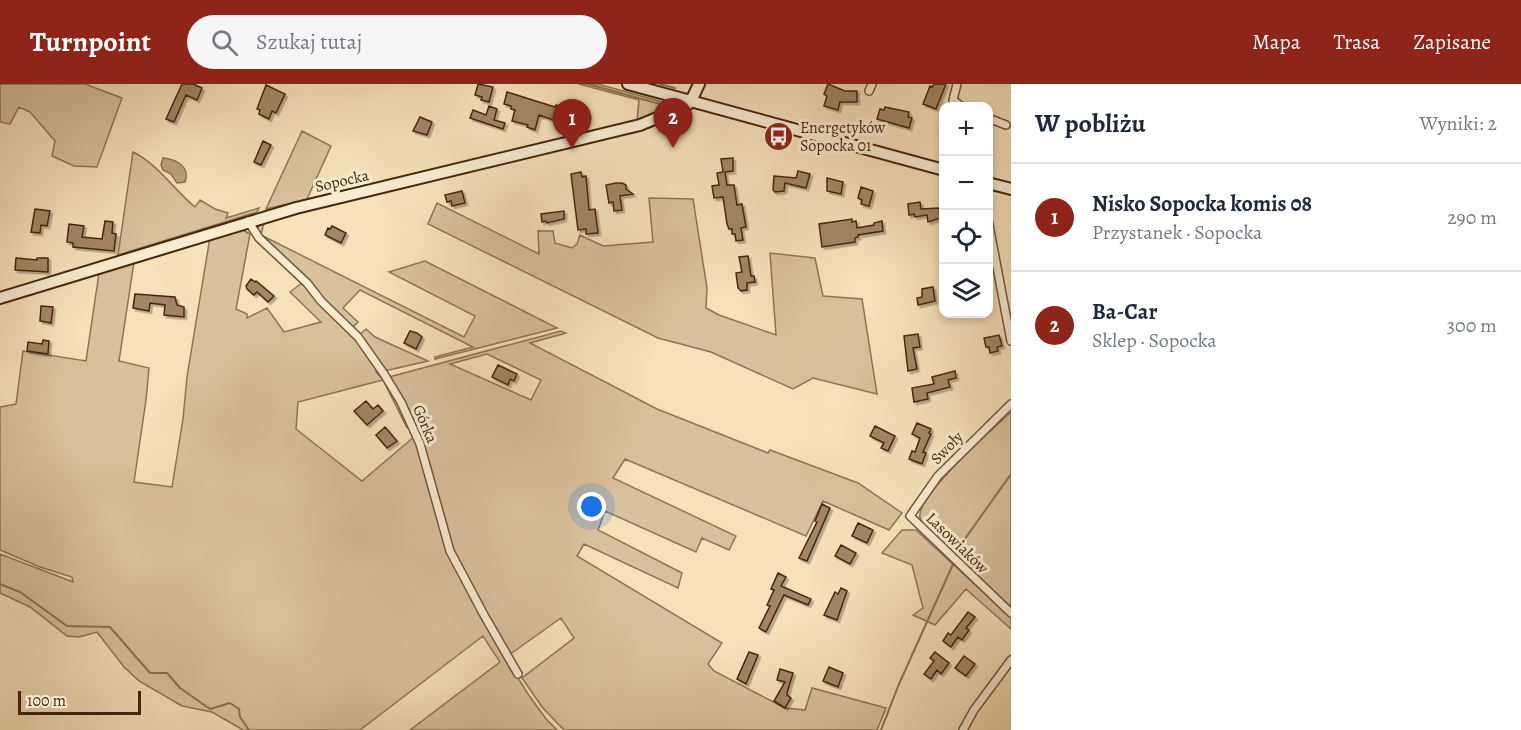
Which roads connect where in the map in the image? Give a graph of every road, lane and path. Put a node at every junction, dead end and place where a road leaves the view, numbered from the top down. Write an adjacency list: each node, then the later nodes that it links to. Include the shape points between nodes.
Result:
1 (628, 84): 4 (street)
2 (699, 84): 4 (street)
3 (957, 84): 5 (street)
4 (692, 101): 8 (street); 11 (street, Sopocka, via 656,120 608,134)
5 (956, 102)
6 (993, 120): 7 (street)
7 (1006, 125)
8 (939, 169)
9 (993, 186): 10 (street)
10 (1011, 189)
11 (248, 222): 13 (street, Sopocka); 19 (street, Górka, via 259,238 358,337 401,402 420,444 450,551)
12 (993, 246): 14 (street)
13 (0, 298)
14 (1011, 341)
15 (1011, 404): 16 (street, Swoły, via 938,476)
16 (910, 516): 17 (street, Lasowiaków)
17 (1011, 613)
18 (1011, 660): 20 (street)
19 (518, 674)
20 (963, 730)

